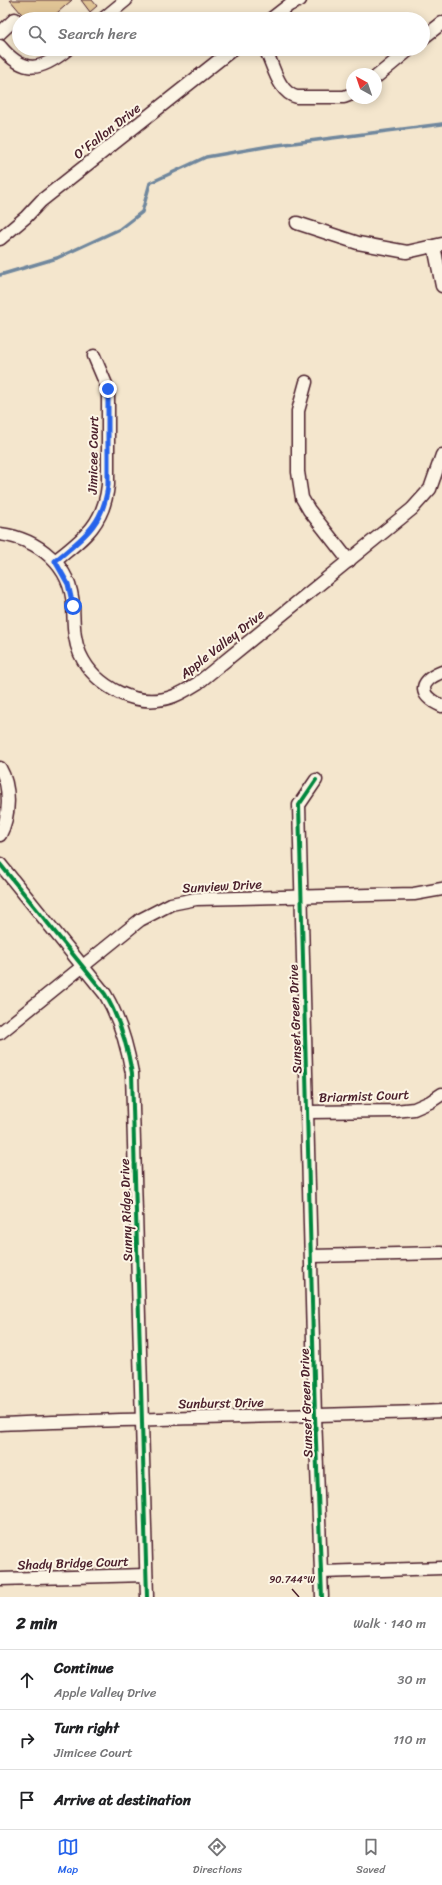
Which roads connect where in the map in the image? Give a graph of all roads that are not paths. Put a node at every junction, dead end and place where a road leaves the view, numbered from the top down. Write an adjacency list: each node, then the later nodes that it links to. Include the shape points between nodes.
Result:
1 (126, 0): 3 (street)
2 (300, 0): 4 (street)
3 (111, 12)
4 (280, 12)
5 (12, 22): 8 (street)
6 (442, 23): 7 (street)
7 (430, 32)
8 (0, 34)
9 (0, 46): 10 (street, via 23,65 44,66)
10 (59, 56)
11 (224, 56): 17 (street, O'Fallon Drive, via 41,201)
12 (268, 56): 15 (street, via 284,90 290,96)
13 (402, 56): 14 (street)
14 (382, 72)
15 (346, 96)
16 (297, 223): 18 (street, via 358,243 407,252)
17 (0, 239)
18 (438, 245): 19 (street)
19 (442, 286)
20 (94, 356): 24 (street, Jimicee Court, via 108,389 107,500 93,528)
21 (306, 382): 25 (street, via 298,411 298,472 302,498)
22 (442, 455): 25 (street, Apple Valley Drive, via 430,489 422,500)
23 (0, 534): 24 (street, Apple Valley Drive, via 23,538)
24 (55, 561): 25 (street, Apple Valley Drive, via 72,595 75,638 80,653 93,674 114,690 127,696 162,699 173,697 198,683)
25 (349, 561)
26 (442, 672): 27 (street, via 426,681 424,694 432,702)
27 (442, 706)
28 (0, 768): 30 (street, via 8,798 7,814)
29 (316, 780): 33 (street, Sunset Green Drive, via 299,805)
30 (0, 835)
31 (0, 864): 34 (street, Sunny Ridge Drive)
32 (442, 889): 33 (street, Sunview Drive, via 414,894)
33 (301, 897): 34 (street, Sunview Drive, via 196,899 171,904 140,920); 37 (street, Sunset Green Drive)
34 (82, 966): 35 (street, Sunview Drive); 42 (street, Sunny Ridge Drive, via 114,1009 128,1045 132,1072)
35 (0, 1033)
36 (442, 1094): 37 (street, Briarmist Court, via 414,1109)
37 (308, 1112): 39 (street, Sunset Green Drive)
38 (442, 1253): 39 (street)
39 (312, 1256): 41 (street, Sunset Green Drive)
40 (442, 1412): 41 (street, Sunburst Drive)
41 (315, 1416): 42 (street, Sunburst Drive); 45 (street, Sunset Green Drive)
42 (142, 1418): 43 (street, Sunburst Drive); 46 (street, Sunny Ridge Drive)
43 (0, 1424)
44 (442, 1568): 45 (street)
45 (322, 1572): 49 (street, Sunset Green Drive)
46 (146, 1575): 47 (street, Shady Bridge Court); 48 (street, Sunny Ridge Drive)
47 (0, 1579)
48 (146, 1597)
49 (322, 1597)

